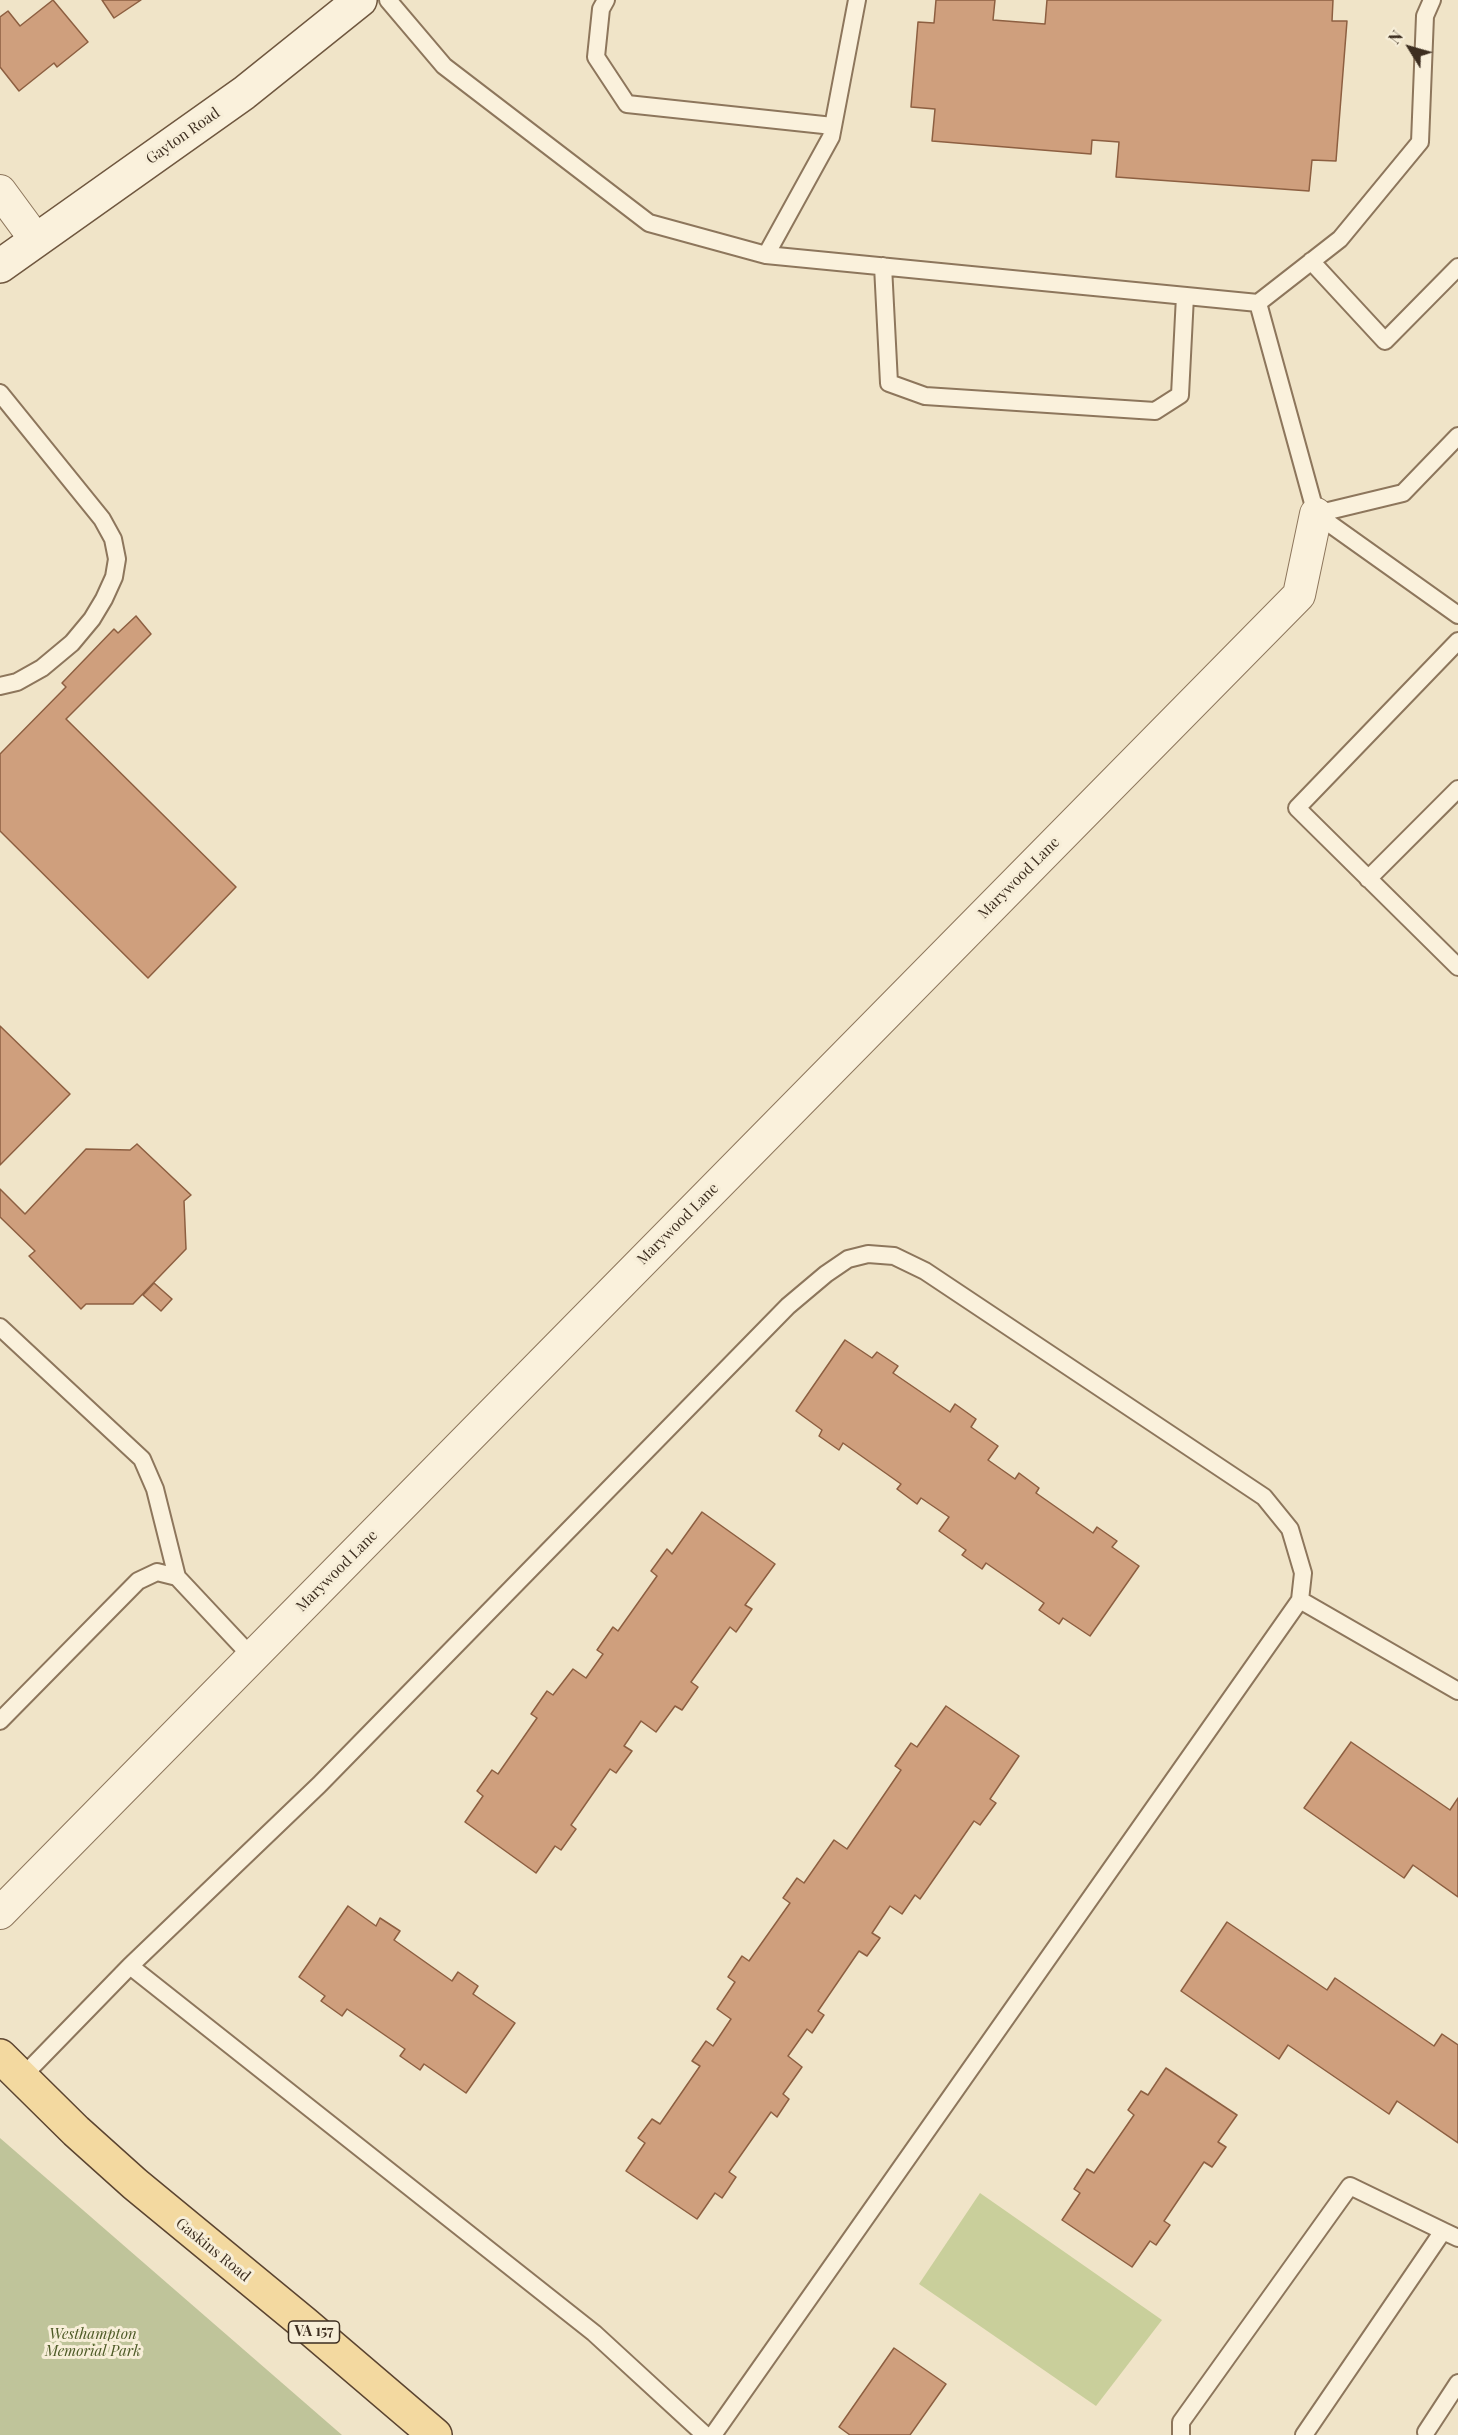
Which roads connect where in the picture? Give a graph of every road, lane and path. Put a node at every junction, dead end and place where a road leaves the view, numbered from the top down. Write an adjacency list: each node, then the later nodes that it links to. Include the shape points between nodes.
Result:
1 (360, 0): 8 (street, Gayton Road, via 244,93)
2 (388, 0): 9 (lane, via 444,66 649,223)
3 (606, 0): 6 (lane, via 601,9 596,57 627,104)
4 (857, 0): 6 (lane)
5 (1432, 0): 10 (lane, via 1425,16 1420,142 1340,239)
6 (833, 126): 9 (lane, via 831,137)
7 (0, 191): 8 (street)
8 (36, 240): 11 (street, Gayton Road)
9 (766, 255): 12 (lane)
10 (1311, 261): 13 (lane, via 1385,341); 15 (lane)
11 (0, 266)
12 (883, 266): 14 (lane); 14 (lane, via 889,383 925,396 1155,411 1180,395)
13 (1458, 267)
14 (1185, 296): 15 (lane)
15 (1258, 303): 18 (lane)
16 (0, 393): 21 (lane, via 102,519 113,539 117,559 104,599 72,643 42,668 17,682)
17 (1458, 436): 18 (lane, via 1403,493)
18 (1316, 514): 19 (lane); 28 (street, Marywood Lane, via 1299,595)
19 (1458, 615)
20 (1458, 641): 23 (lane, via 1297,808)
21 (0, 686)
22 (1458, 789): 23 (lane)
23 (1368, 879): 24 (lane)
24 (1458, 967)
25 (0, 1328): 26 (lane, via 142,1459 155,1489)
26 (177, 1577): 28 (lane); 30 (lane, via 157,1572 138,1581)
27 (1300, 1600): 29 (lane); 32 (lane, via 1303,1573 1290,1529 1263,1497 925,1271 894,1256 868,1254 848,1259 788,1306 319,1785); 39 (lane)
28 (252, 1657): 31 (street, Marywood Lane)
29 (1458, 1691)
30 (0, 1721)
31 (0, 1912)
32 (130, 1966): 33 (lane); 38 (lane, via 594,2333)
33 (11, 2066): 37 (main road, Gaskins Road / VA 157, via 135,2184)
34 (1451, 2235): 40 (lane, via 1350,2186 1181,2422); 41 (lane)
35 (1458, 2383): 36 (lane)
36 (1426, 2432)
37 (435, 2435)
38 (705, 2435)
39 (713, 2435)
40 (1181, 2435)
41 (1304, 2435)

